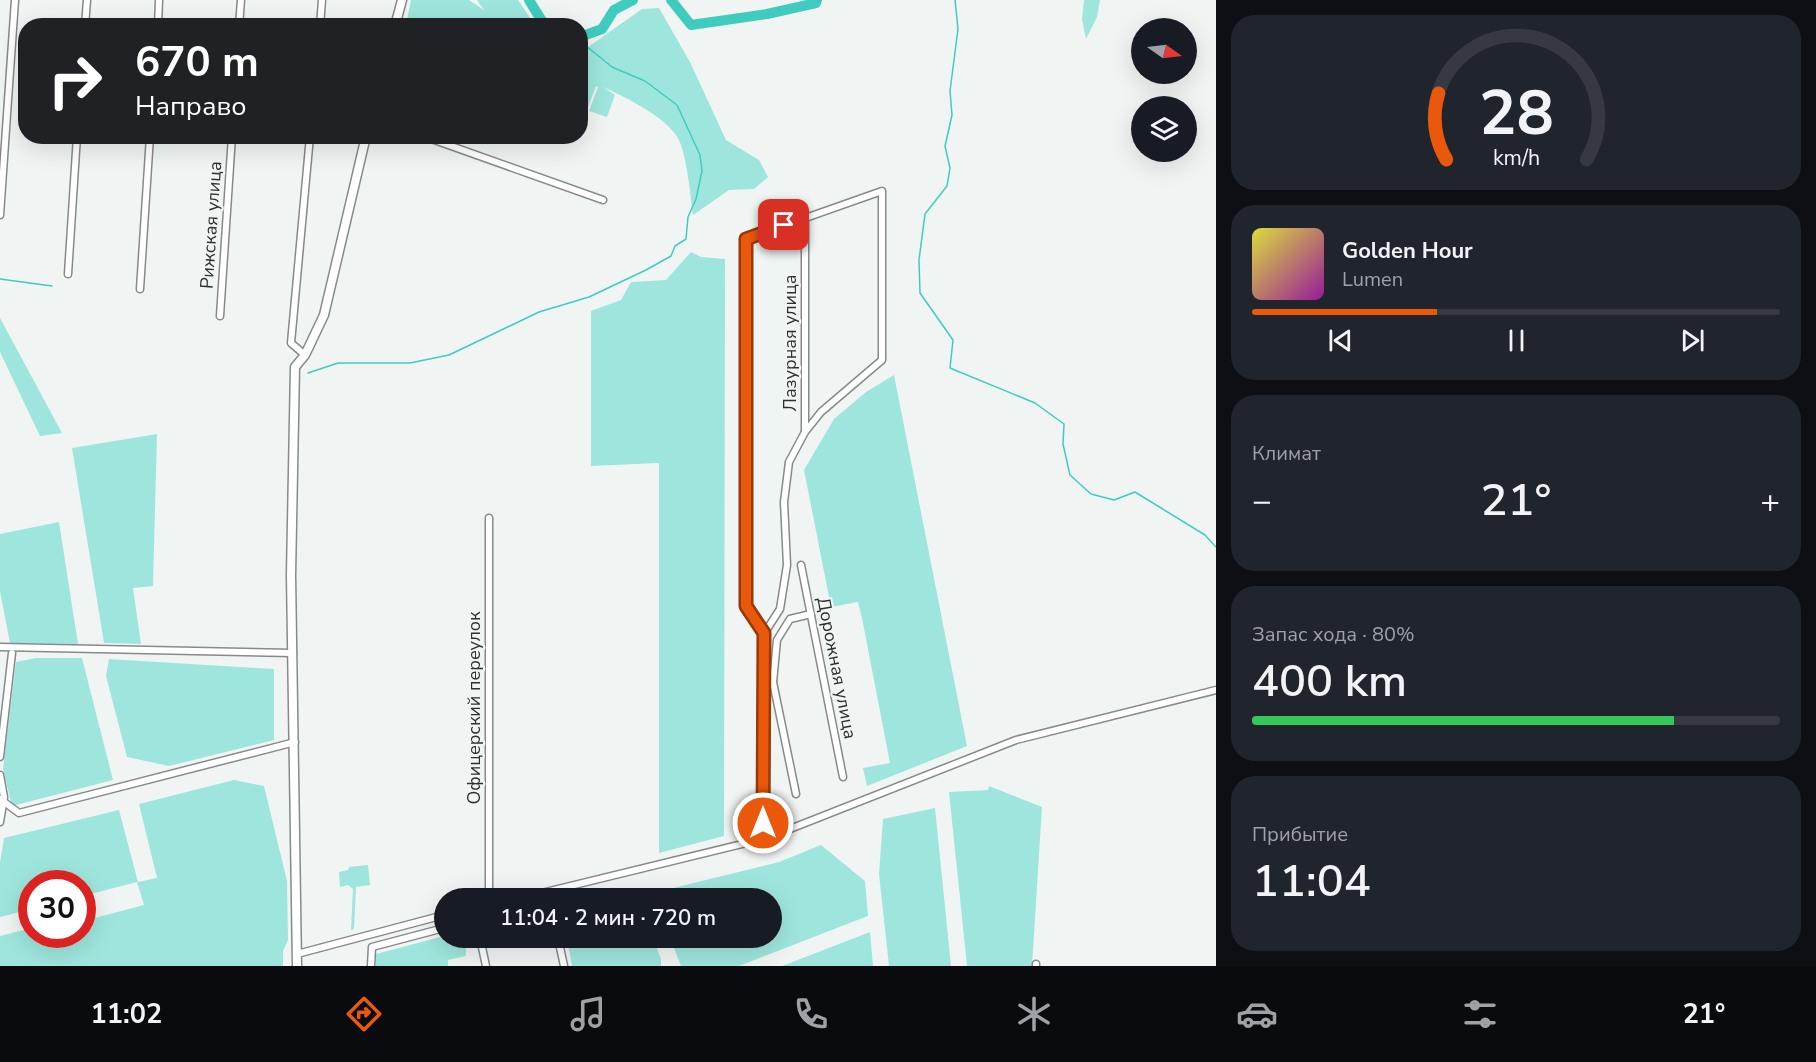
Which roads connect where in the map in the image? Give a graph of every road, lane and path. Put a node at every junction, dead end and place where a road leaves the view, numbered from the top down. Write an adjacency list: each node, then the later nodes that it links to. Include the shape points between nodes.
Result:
1 (15, 0): 19 (street)
2 (87, 0): 7 (street)
3 (159, 0): 8 (street)
4 (241, 0): 9 (street)
5 (322, 0): 10 (street)
6 (402, 0): 11 (street)
7 (86, 18)
8 (158, 18)
9 (240, 18)
10 (321, 18)
11 (397, 18)
12 (76, 144): 21 (street)
13 (149, 144): 22 (street)
14 (231, 144): 23 (street, Рижская улица)
15 (309, 144): 24 (street, via 291,343)
16 (364, 144): 24 (street, via 324,315)
17 (446, 144): 18 (street)
18 (603, 200)
19 (0, 215)
20 (805, 219): 25 (street, Лазурная улица)
21 (68, 274)
22 (140, 289)
23 (220, 316)
24 (305, 355): 32 (street, via 295,367)
25 (805, 432): 29 (street, via 789,462 784,502 788,565 780,609); 29 (street, via 821,412 882,360 882,191 746,239 746,606)
26 (489, 518): 44 (street, Офицерский переулок)
27 (801, 565): 28 (street, Дорожная улица)
28 (811, 614): 34 (street, via 790,619 777,640); 39 (street, Дорожная улица)
29 (764, 633): 33 (street)
30 (0, 647): 32 (street)
31 (12, 653): 37 (street)
32 (293, 653): 36 (street)
33 (764, 681): 34 (street); 43 (street)
34 (773, 682): 40 (street)
35 (1216, 690): 43 (street, via 1016,740)
36 (295, 742): 41 (street, via 19,813); 50 (street)
37 (0, 757)
38 (0, 775): 41 (street)
39 (843, 777)
40 (796, 794)
41 (2, 799): 42 (street)
42 (0, 822)
43 (763, 839): 45 (street)
44 (489, 888)
45 (580, 888)
46 (434, 918): 50 (street)
47 (434, 931): 52 (street, via 372,947)
48 (482, 948): 53 (street)
49 (560, 948): 54 (street)
50 (297, 954): 51 (street)
51 (297, 966)
52 (371, 966)
53 (486, 966)
54 (564, 966)

